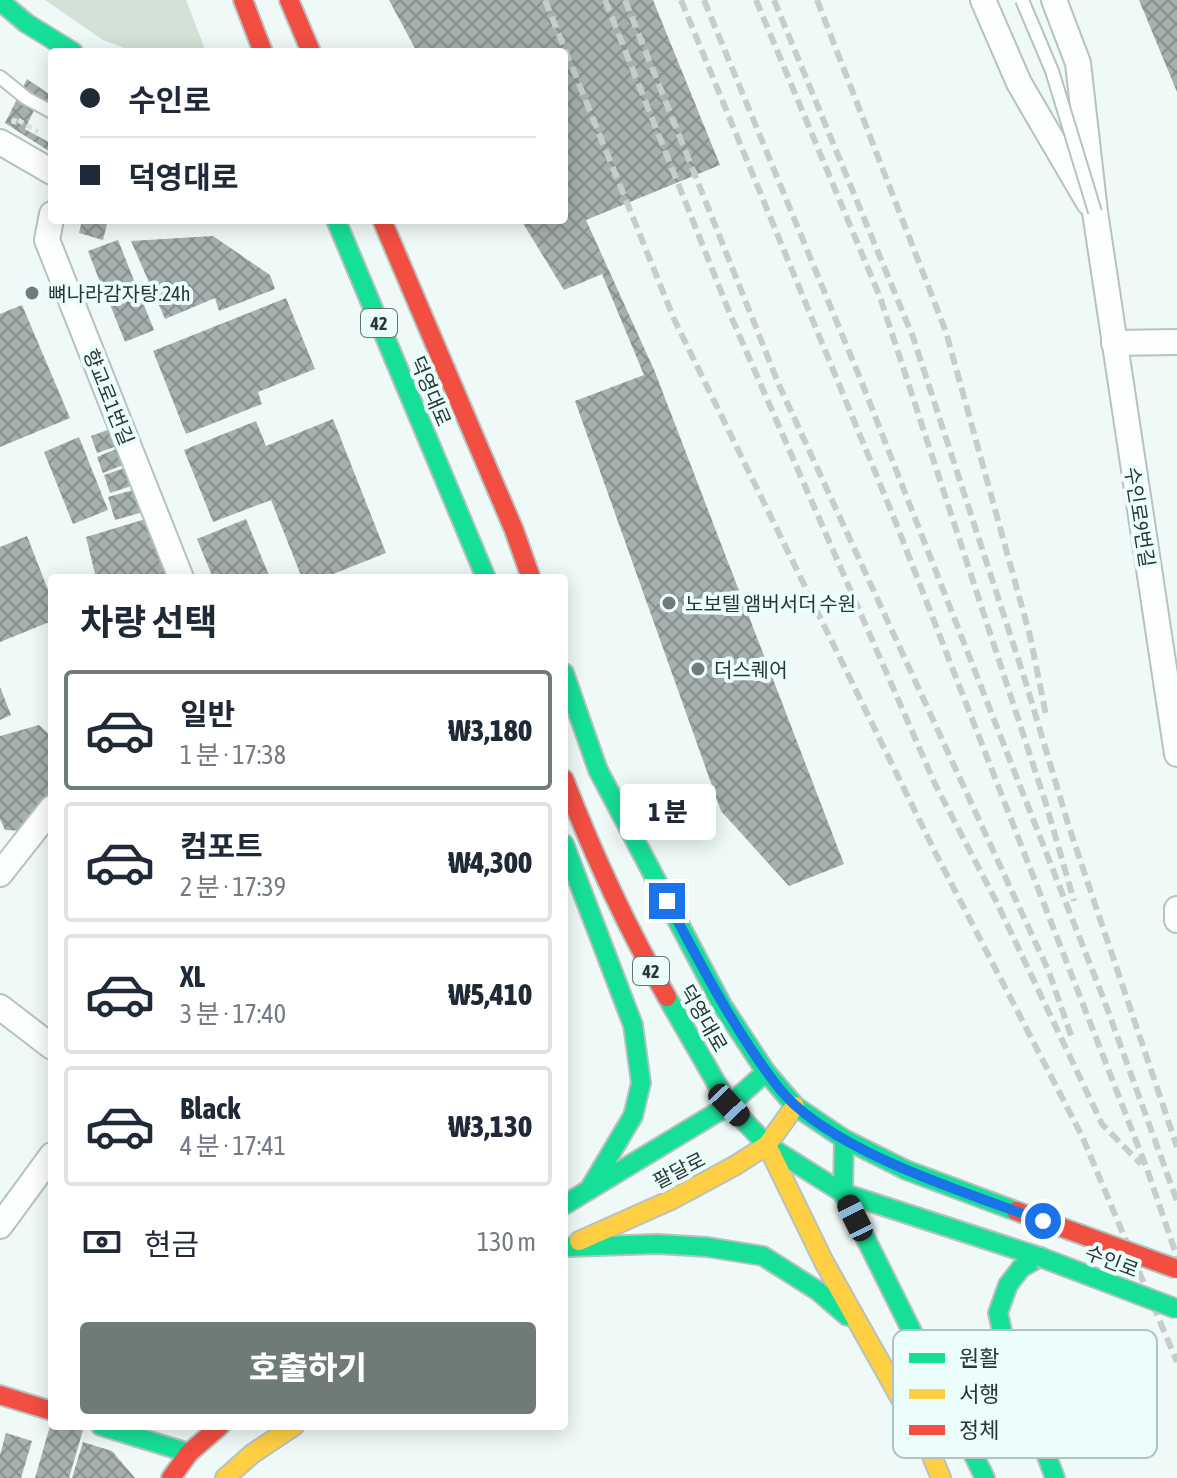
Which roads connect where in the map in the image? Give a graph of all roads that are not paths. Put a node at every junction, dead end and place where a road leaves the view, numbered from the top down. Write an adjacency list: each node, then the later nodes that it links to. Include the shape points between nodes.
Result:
1 (243, 0): 8 (main road)
2 (289, 0): 9 (main road)
3 (983, 0): 12 (street)
4 (1022, 0): 16 (lane, bridge, via 1052,71)
5 (1054, 0): 10 (street, 수인로9번길)
6 (0, 1): 7 (main road)
7 (67, 48)
8 (261, 48)
9 (309, 48)
10 (1078, 63): 12 (street, via 1063,86 1047,91); 16 (street, 수인로9번길)
11 (0, 77): 13 (lane)
12 (1019, 83): 16 (street)
13 (48, 110)
14 (0, 142): 15 (street)
15 (48, 170)
16 (1095, 212): 21 (street, 수인로9번길)
17 (50, 224): 22 (street, 향교로1번길, via 47,240)
18 (384, 224): 24 (main road, 덕영대로 / 42)
19 (332, 225): 23 (main road, 덕영대로 / 42, via 350,252)
20 (1177, 342): 21 (street)
21 (1114, 343): 26 (street, 수인로9번길)
22 (179, 574)
23 (484, 574)
24 (530, 574)
25 (568, 684): 35 (main road, 덕영대로 / 42, via 598,770 722,1005)
26 (1177, 754)
27 (568, 789): 36 (main road, 덕영대로 / 42, via 639,949)
28 (48, 813): 30 (street)
29 (568, 854): 41 (main road, via 633,1025 641,1083 633,1116)
30 (0, 874)
31 (1177, 909): 32 (street)
32 (1177, 920)
33 (0, 1007): 34 (street)
34 (48, 1044)
35 (766, 1072): 36 (main road, 팔달로); 37 (main road, 덕영대로 / 42)
36 (729, 1105): 39 (main road, 덕영대로 / 42); 41 (main road, 팔달로)
37 (795, 1106): 38 (main road, 수인로 / 42); 39 (main road, 팔달로)
38 (844, 1139): 42 (main road); 48 (main road, 수인로 / 42, bridge, via 906,1170)
39 (767, 1145): 42 (main road, 수인로 / 42); 45 (main road, 팔달로, via 671,1200); 50 (main road, 덕영대로)
40 (48, 1160): 44 (street)
41 (590, 1188): 43 (main road, 팔달로)
42 (843, 1193): 47 (main road, 수인로 / 42); 51 (main road)
43 (568, 1202)
44 (0, 1226)
45 (568, 1247)
46 (568, 1248): 50 (main road, via 658,1244 763,1256 818,1291)
47 (1040, 1257): 49 (main road, 수인로 / 42, bridge); 52 (main road, via 1021,1268 1008,1285 998,1313)
48 (1177, 1269)
49 (1177, 1309)
50 (861, 1328): 53 (main road, 덕영대로)
51 (911, 1330)
52 (1002, 1330)
53 (893, 1385)
54 (0, 1395): 55 (main road)
55 (48, 1410)
56 (114, 1430): 59 (main road)
57 (215, 1430): 59 (main road)
58 (288, 1430): 64 (main road)
59 (189, 1453): 63 (main road)
60 (933, 1458): 65 (main road, 덕영대로)
61 (975, 1458): 66 (main road)
62 (1048, 1458): 67 (main road)
63 (171, 1478)
64 (225, 1478)
65 (941, 1478)
66 (985, 1478)
67 (1055, 1478)

